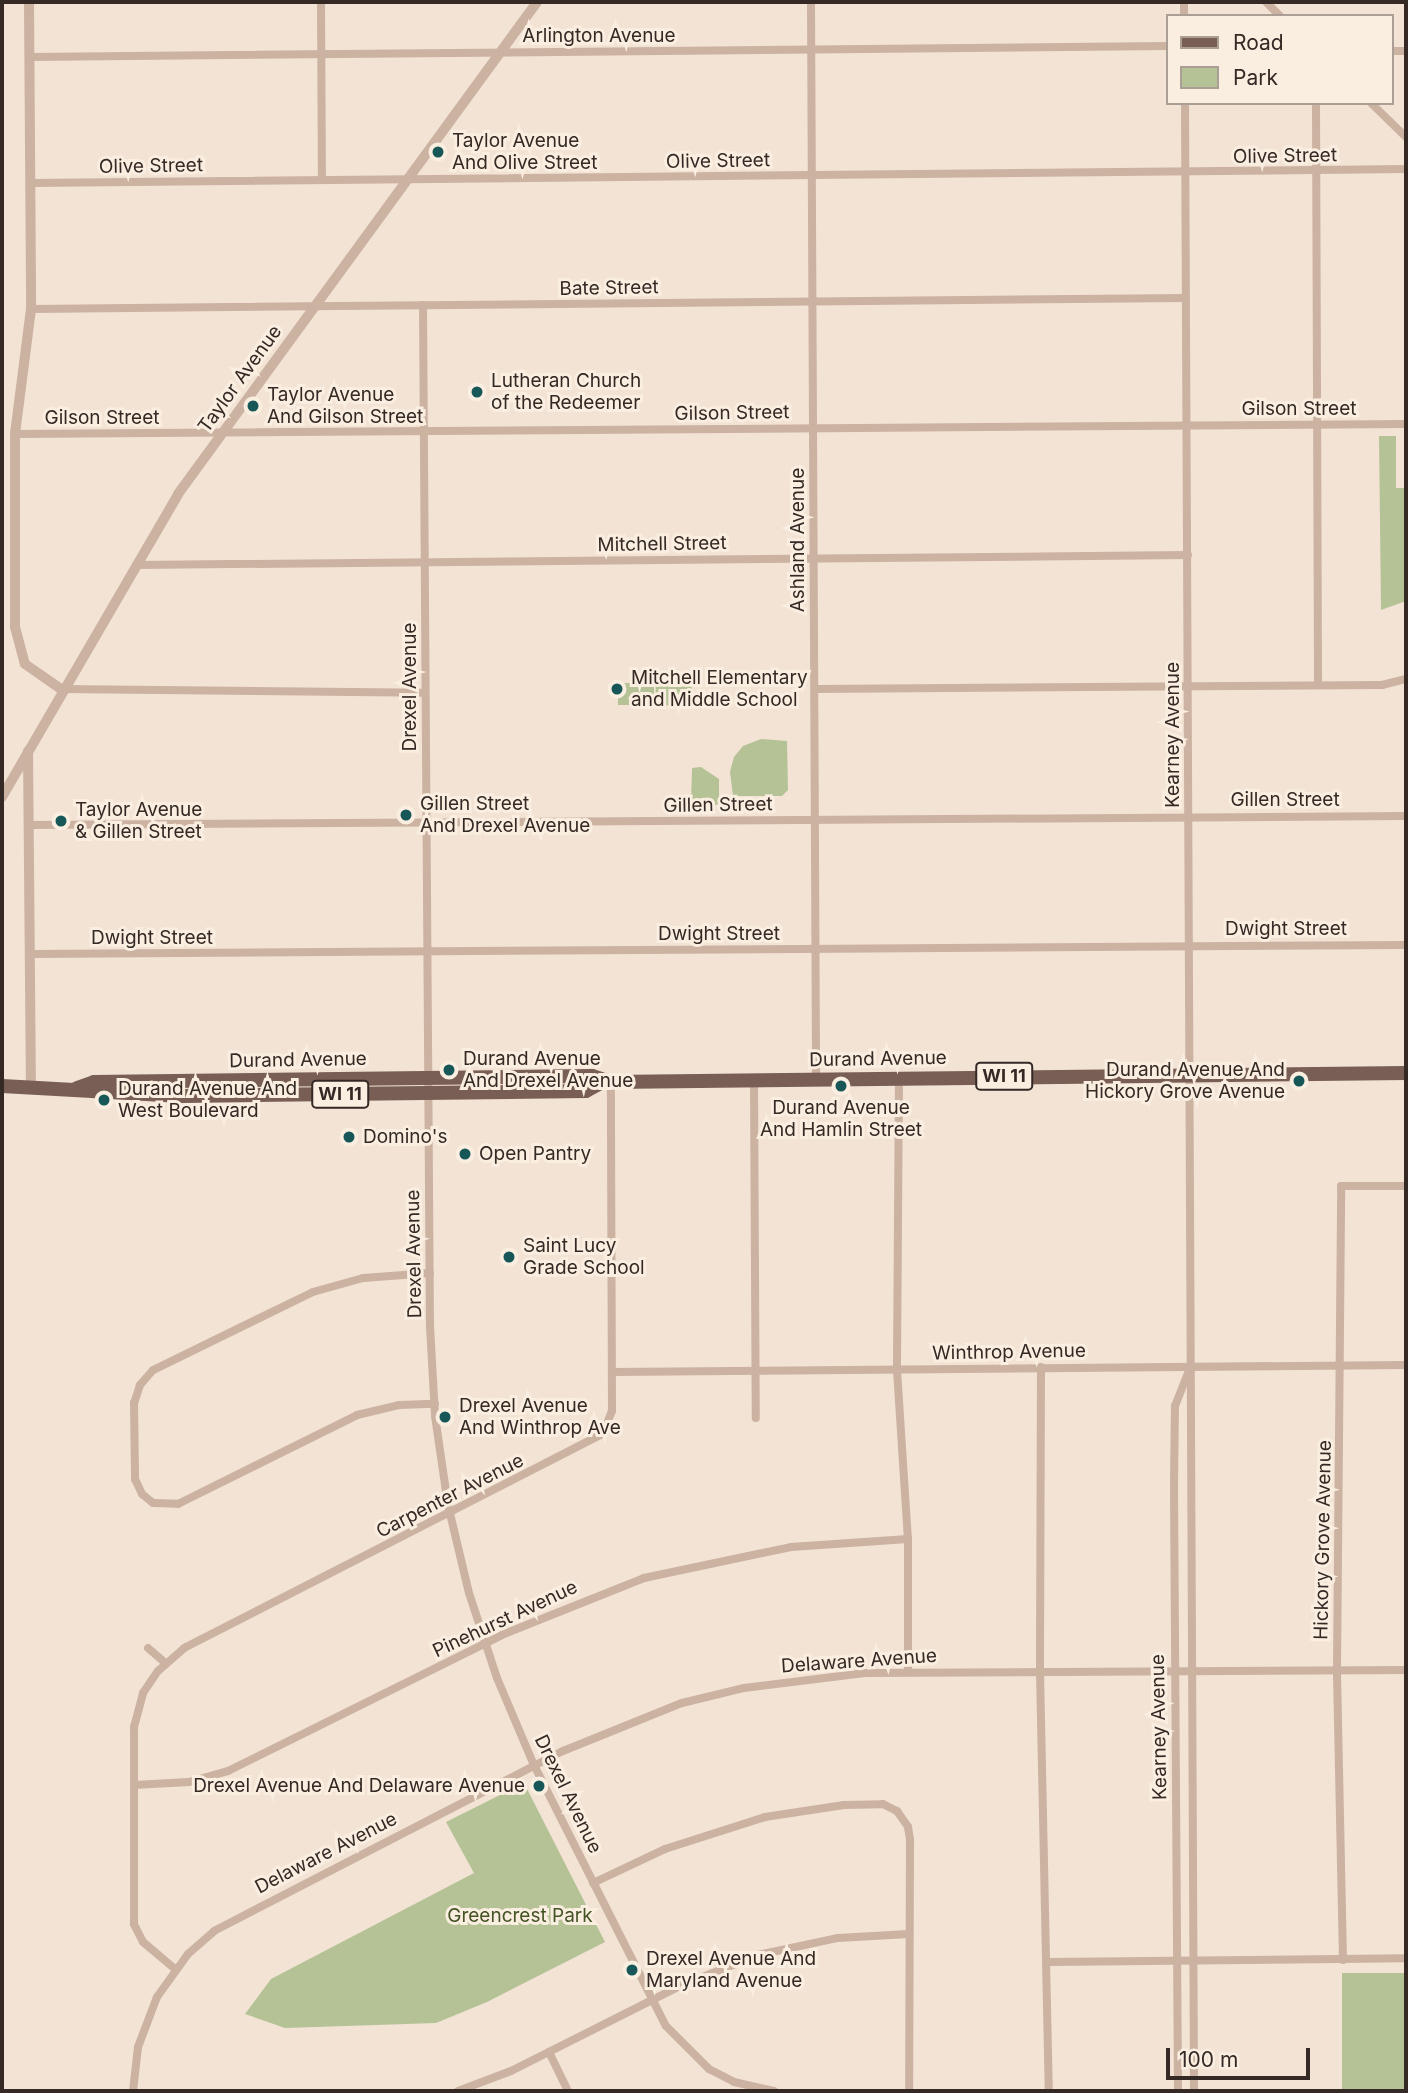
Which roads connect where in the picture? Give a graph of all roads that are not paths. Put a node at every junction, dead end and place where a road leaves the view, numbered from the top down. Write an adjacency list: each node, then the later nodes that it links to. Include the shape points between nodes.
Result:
1 (29, 2): 9 (street)
2 (321, 2): 8 (street)
3 (537, 2): 7 (street, Taylor Avenue)
4 (811, 2): 6 (street, Ashland Avenue)
5 (1166, 46): 6 (street, Arlington Avenue)
6 (811, 50): 7 (street, Arlington Avenue); 17 (street, Ashland Avenue)
7 (500, 52): 8 (street, Arlington Avenue); 18 (street, Taylor Avenue)
8 (321, 54): 9 (street, Arlington Avenue); 19 (street)
9 (30, 57): 20 (street)
10 (1185, 105): 15 (street, Kearney Avenue)
11 (1316, 105): 16 (street)
12 (1373, 105): 13 (street)
13 (1406, 137)
14 (1406, 169): 16 (street, Olive Street)
15 (1186, 172): 16 (street, Olive Street); 17 (street, Olive Street); 21 (street, Kearney Avenue)
16 (1315, 172): 28 (street)
17 (811, 176): 18 (street, Olive Street); 22 (street, Ashland Avenue)
18 (407, 179): 19 (street, Olive Street); 24 (street, Taylor Avenue)
19 (322, 180): 20 (street, Olive Street)
20 (31, 183): 25 (street)
21 (1186, 298): 22 (street, Bate Street); 27 (street, Kearney Avenue)
22 (812, 302): 23 (street, Bate Street); 29 (street, Ashland Avenue)
23 (423, 305): 24 (street, Bate Street); 30 (street, Drexel Avenue)
24 (315, 306): 25 (street, Bate Street); 31 (street, Taylor Avenue)
25 (31, 309): 32 (street)
26 (1406, 424): 28 (street, Gilson Street)
27 (1187, 425): 28 (street, Gilson Street); 29 (street, Gilson Street); 33 (street, Kearney Avenue)
28 (1316, 425): 38 (street)
29 (813, 428): 30 (street, Gilson Street); 34 (street, Ashland Avenue)
30 (424, 432): 31 (street, Gilson Street); 35 (street, Drexel Avenue)
31 (221, 434): 32 (street, Gilson Street); 36 (street, Taylor Avenue)
32 (15, 435): 40 (street, via 16,643 29,668)
33 (1188, 555): 34 (street, Mitchell Street); 39 (street, Kearney Avenue)
34 (814, 559): 35 (street, Mitchell Street); 41 (street, Ashland Avenue)
35 (425, 562): 36 (street, Mitchell Street); 42 (street, Drexel Avenue)
36 (136, 565): 40 (street, Taylor Avenue)
37 (1406, 679): 38 (street, via 1382,685)
38 (1318, 685): 39 (street)
39 (1188, 686): 41 (street); 45 (street, Kearney Avenue)
40 (61, 689): 42 (street); 43 (street, Taylor Avenue)
41 (815, 689): 47 (street, Ashland Avenue)
42 (425, 693): 48 (street, Drexel Avenue)
43 (27, 748): 44 (street, Taylor Avenue); 49 (street)
44 (2, 797)
45 (1189, 816): 46 (street, Gillen Street); 47 (street, Gillen Street); 51 (street, Kearney Avenue)
46 (1406, 816)
47 (815, 820): 48 (street, Gillen Street); 52 (street, Ashland Avenue)
48 (426, 823): 49 (street, Gillen Street); 53 (street, Drexel Avenue)
49 (30, 825): 54 (street)
50 (1406, 945): 51 (street, Dwight Street)
51 (1190, 946): 52 (street, Dwight Street); 56 (street, Kearney Avenue)
52 (814, 949): 53 (street, Dwight Street); 58 (street, Ashland Avenue)
53 (427, 953): 54 (street, Dwight Street); 61 (street, Drexel Avenue)
54 (32, 954): 63 (street)
55 (1406, 1073): 56 (main road, Durand Avenue / WI 11)
56 (1191, 1074): 57 (main road, Durand Avenue / WI 11); 68 (street, Kearney Avenue)
57 (899, 1077): 58 (main road, Durand Avenue / WI 11); 71 (street)
58 (816, 1079): 59 (main road, Durand Avenue / WI 11)
59 (754, 1080): 60 (main road, Durand Avenue / WI 11); 70 (street)
60 (606, 1082): 61 (main road, Durand Avenue / WI 11, via 590,1090); 72 (street, Carpenter Avenue)
61 (428, 1085): 63 (main road, Durand Avenue / WI 11, via 124,1096); 65 (street, Drexel Avenue)
62 (2, 1086): 63 (main road, Durand Avenue / WI 11)
63 (31, 1087)
64 (1406, 1186): 67 (street, Hickory Grove Avenue, via 1341,1186)
65 (430, 1273): 73 (street, Drexel Avenue); 73 (street, via 363,1278 313,1292 153,1370 136,1395 134,1473 142,1494 157,1504 178,1504 356,1415 399,1405)
66 (1406, 1364): 67 (street, Winthrop Avenue)
67 (1341, 1365): 68 (street, Winthrop Avenue); 80 (street, Hickory Grove Avenue)
68 (1192, 1366): 69 (street, Winthrop Avenue); 84 (street, Kearney Avenue, via 1175,1406); 85 (street, Kearney Avenue)
69 (1041, 1367): 71 (street, Winthrop Avenue); 83 (street)
70 (756, 1370): 71 (street, Winthrop Avenue); 72 (street, Winthrop Avenue); 74 (street)
71 (897, 1370): 76 (street)
72 (612, 1372): 75 (street, Carpenter Avenue, via 611,1419 603,1434)
73 (435, 1404): 75 (street, Drexel Avenue)
74 (756, 1418)
75 (450, 1514): 77 (street, Drexel Avenue); 79 (street, Carpenter Avenue, via 184,1648)
76 (908, 1539): 77 (street, Pinehurst Avenue, via 791,1547 717,1559 573,1603); 82 (street)
77 (485, 1643): 86 (street, Drexel Avenue); 87 (street, Pinehurst Avenue, via 228,1771 189,1782)
78 (148, 1648): 79 (street)
79 (165, 1663): 87 (street, Carpenter Avenue, via 152,1679 135,1718)
80 (1336, 1669): 81 (street, Delaware Avenue); 85 (street, Delaware Avenue); 93 (street, Hickory Grove Avenue)
81 (1406, 1670)
82 (908, 1671): 83 (street, Delaware Avenue); 86 (street, Delaware Avenue, via 807,1677 744,1688 622,1725)
83 (1040, 1672): 84 (street, Delaware Avenue); 94 (street)
84 (1174, 1672): 85 (street, Delaware Avenue); 91 (street, Kearney Avenue)
85 (1193, 1672): 92 (street, Kearney Avenue)
86 (534, 1765): 88 (street, Drexel Avenue); 95 (street, Delaware Avenue, via 236,1916 200,1942)
87 (134, 1785): 95 (street, Carpenter Avenue, via 134,1924 143,1942)
88 (593, 1882): 89 (street, via 665,1849 765,1817 883,1804 897,1811 908,1827); 96 (street, Drexel Avenue)
89 (909, 1934): 96 (street, via 838,1938 758,1955); 102 (street)
90 (1406, 1958): 93 (street)
91 (1178, 1960): 92 (street); 94 (street); 104 (street, Kearney Avenue)
92 (1194, 1960): 93 (street); 105 (street, Kearney Avenue)
93 (1343, 1960)
94 (1049, 1962): 103 (street)
95 (175, 1969): 98 (street, Delaware Avenue, via 143,2030)
96 (653, 2000): 97 (street); 101 (street, Drexel Avenue, via 673,2036 699,2062 734,2082)
97 (549, 2052): 99 (street); 100 (street)
98 (133, 2091)
99 (458, 2091)
100 (568, 2091)
101 (774, 2091)
102 (909, 2091)
103 (1049, 2091)
104 (1178, 2091)
105 (1194, 2091)

